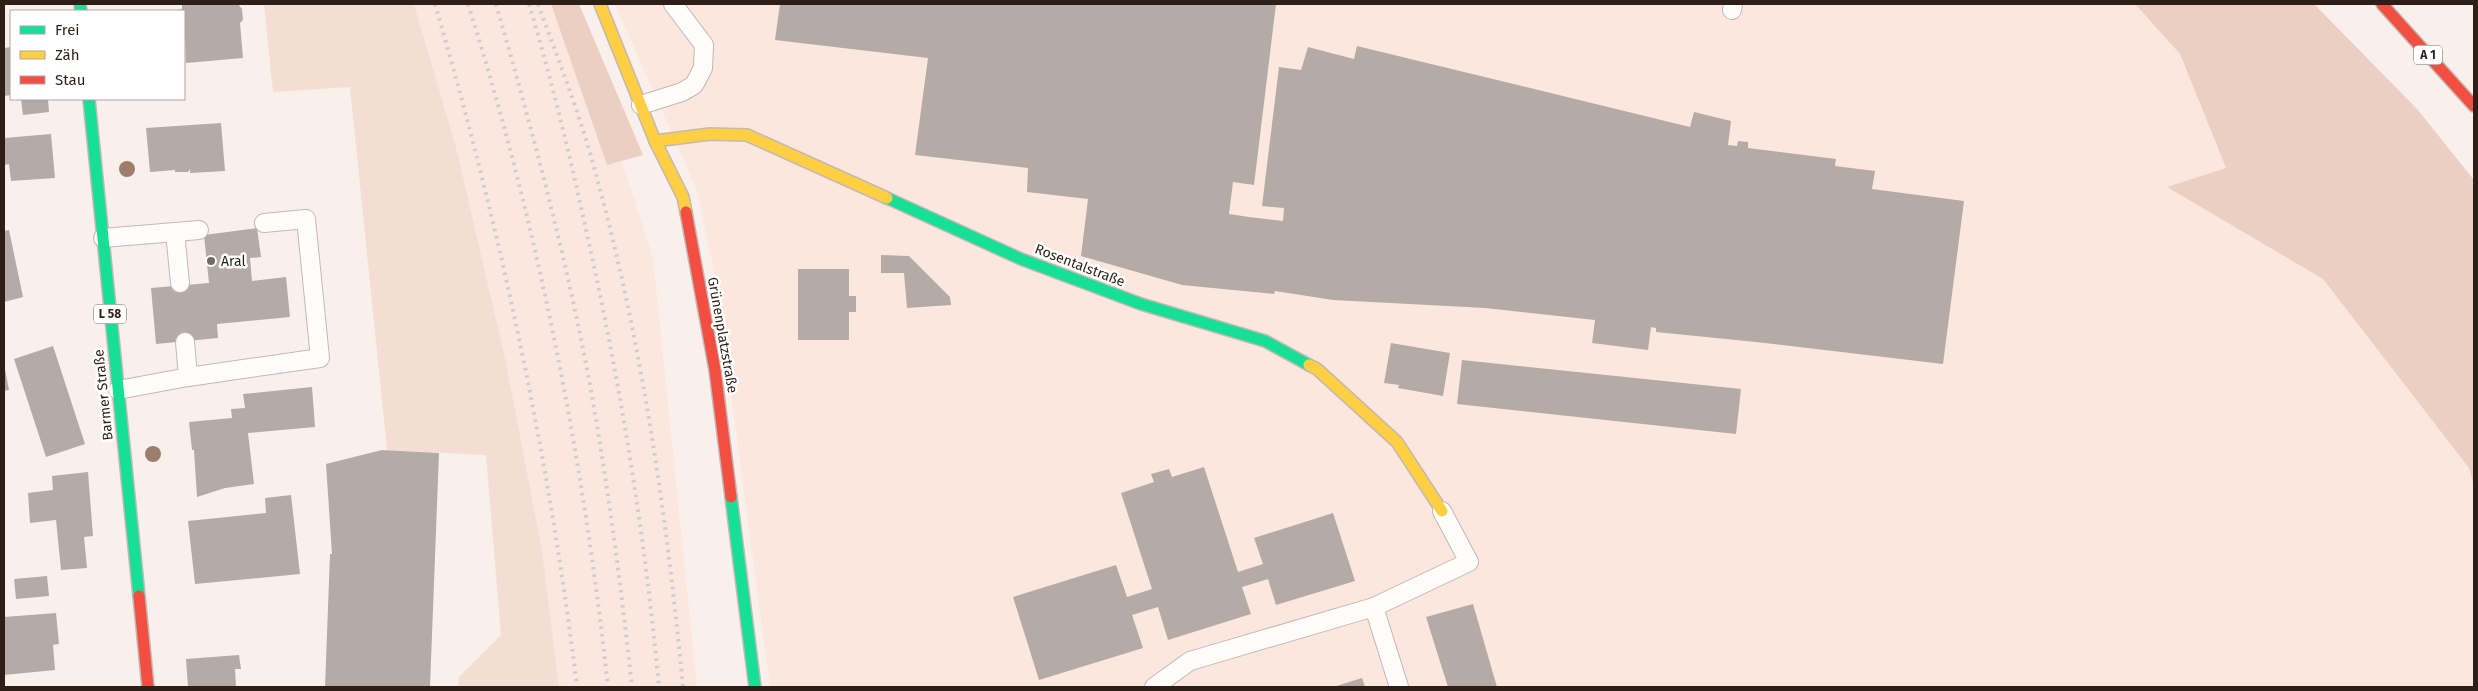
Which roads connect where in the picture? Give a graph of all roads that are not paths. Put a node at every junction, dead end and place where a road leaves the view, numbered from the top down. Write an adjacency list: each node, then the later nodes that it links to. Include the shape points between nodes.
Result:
1 (600, 4): 5 (main road, Grünenplatzstraße)
2 (673, 4): 5 (lane, via 704,45 703,68 694,85)
3 (2382, 4): 6 (main road, A 1)
4 (90, 100): 11 (main road, Barmer Straße / L 58)
5 (641, 105): 7 (main road, Grünenplatzstraße)
6 (2474, 106)
7 (655, 141): 16 (main road, Rosentalstraße, via 710,134 748,136 1022,259 1141,304 1265,341 1318,369 1397,442); 19 (main road, Grünenplatzstraße, via 682,197 715,370)
8 (264, 223): 14 (lane, via 306,219 320,358)
9 (200, 230): 10 (lane)
10 (175, 232): 11 (lane); 12 (lane)
11 (103, 238): 15 (main road, Barmer Straße / L 58)
12 (180, 283)
13 (185, 342): 14 (lane)
14 (188, 377): 15 (lane)
15 (118, 390): 18 (main road, Barmer Straße / L 58)
16 (1442, 511): 17 (lane, via 1469,562)
17 (1374, 607): 20 (lane, via 1190,661); 21 (lane)
18 (148, 687)
19 (756, 687)
20 (1154, 687)
21 (1399, 687)

